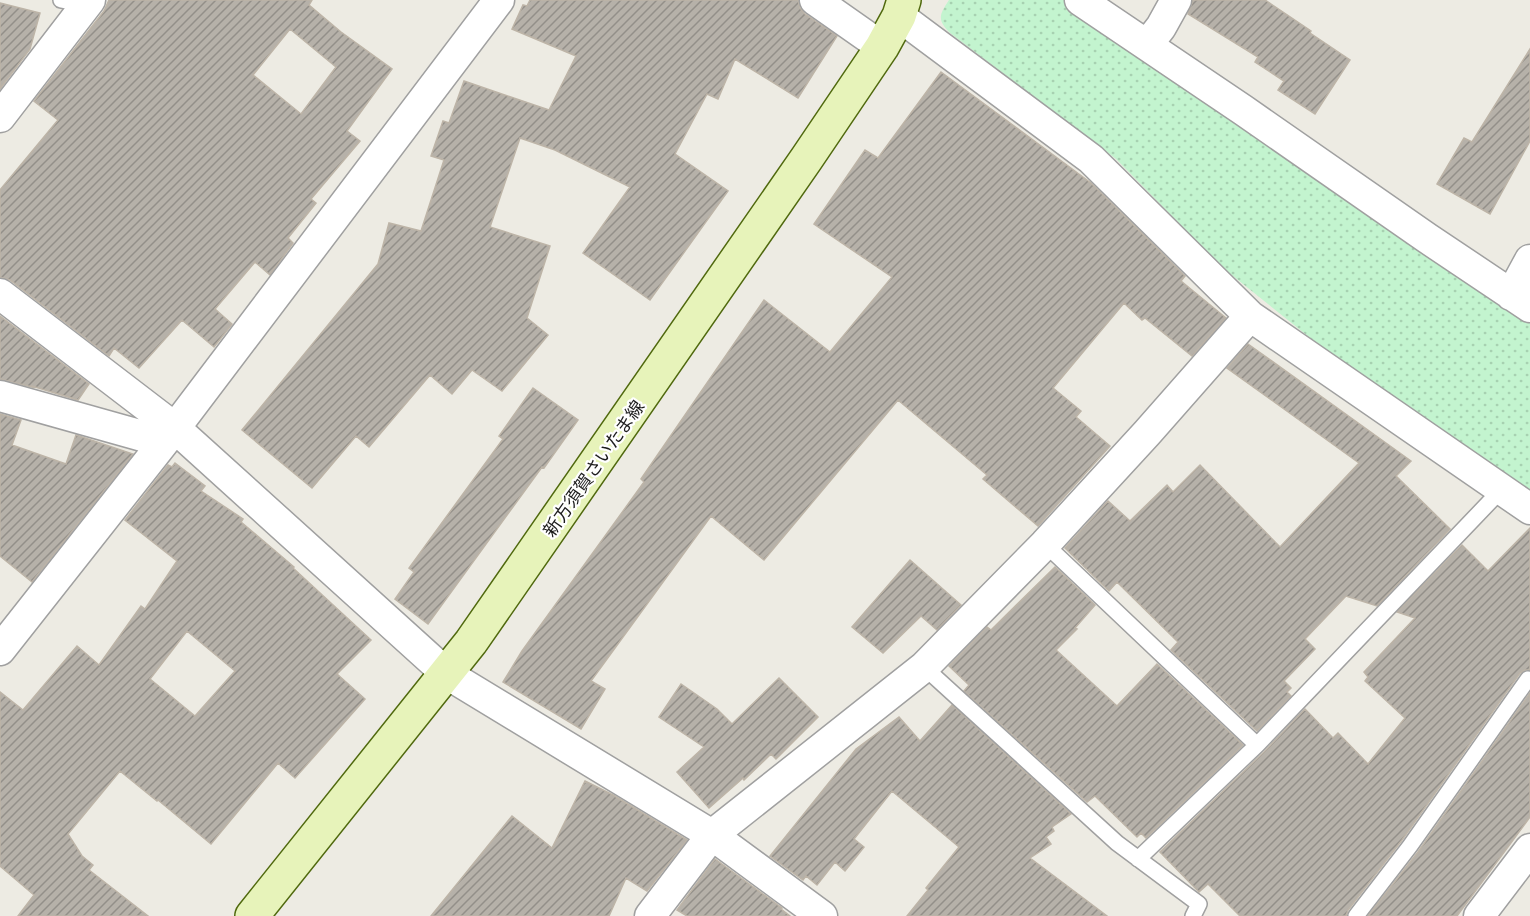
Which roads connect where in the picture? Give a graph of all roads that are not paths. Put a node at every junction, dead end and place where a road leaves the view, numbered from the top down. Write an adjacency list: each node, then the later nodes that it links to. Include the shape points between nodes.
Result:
1 (500, 0): 15 (street)
2 (815, 0): 8 (street)
3 (1080, 0): 7 (street)
4 (1176, 0): 7 (street)
5 (79, 2): 9 (street)
6 (902, 8): 8 (main road, 新方須賀さいたま線); 13 (street, via 1091,159)
7 (1147, 45): 12 (street)
8 (882, 47): 21 (main road, 新方須賀さいたま線)
9 (0, 117)
10 (1530, 260): 12 (street)
11 (0, 294): 15 (street)
12 (1521, 301)
13 (1250, 316): 16 (street); 18 (street)
14 (0, 396): 15 (street)
15 (169, 435): 19 (street); 21 (street)
16 (1502, 489): 17 (street); 23 (lane)
17 (1530, 509)
18 (1045, 544): 20 (street); 23 (lane)
19 (0, 650)
20 (924, 667): 24 (street); 26 (lane)
21 (447, 674): 24 (street); 27 (main road, 新方須賀さいたま線)
22 (1530, 681): 31 (lane)
23 (1257, 745): 26 (lane)
24 (712, 835): 28 (street); 29 (street)
25 (1530, 849): 32 (street)
26 (1138, 859): 30 (lane, via 1199,904)
27 (252, 916)
28 (650, 916)
29 (822, 916)
30 (1192, 916)
31 (1356, 916)
32 (1479, 916)

